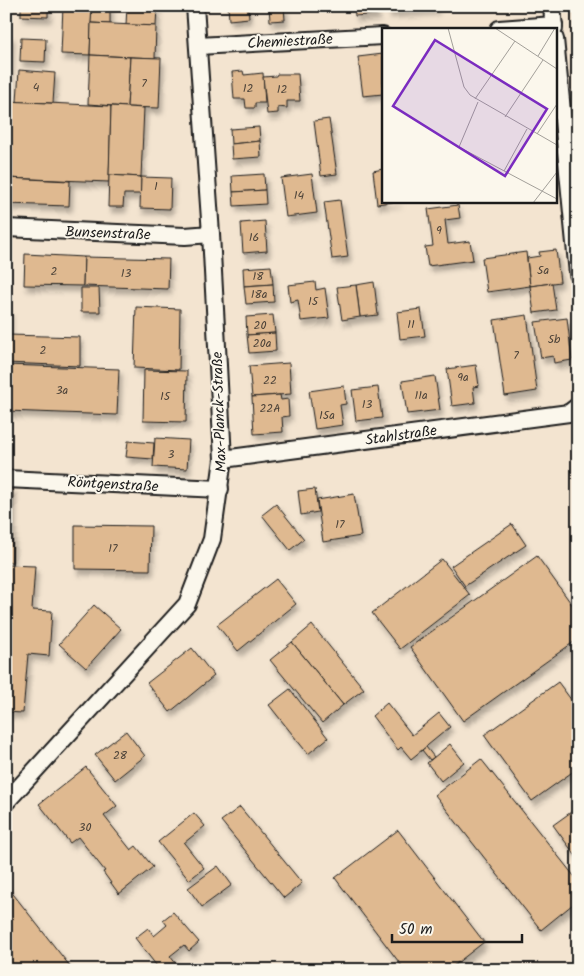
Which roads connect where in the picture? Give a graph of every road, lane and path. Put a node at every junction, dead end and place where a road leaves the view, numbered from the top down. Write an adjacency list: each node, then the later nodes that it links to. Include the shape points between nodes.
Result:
1 (195, 6): 5 (street, Max-Planck-Straße)
2 (552, 6): 3 (street)
3 (554, 28)
4 (382, 36): 5 (street, Chemiestraße)
5 (198, 46): 8 (street, Max-Planck-Straße)
6 (556, 51): 9 (street)
7 (6, 228): 8 (street, Bunsenstraße, via 185,236)
8 (211, 234): 11 (street, Max-Planck-Straße)
9 (578, 274)
10 (578, 406): 11 (street, Stahlstraße, via 569,413)
11 (223, 459): 13 (street, Max-Planck-Straße)
12 (6, 479): 13 (street, Röntgenstraße)
13 (220, 488): 14 (street, Max-Planck-Straße, via 212,540 187,604)
14 (6, 802)

